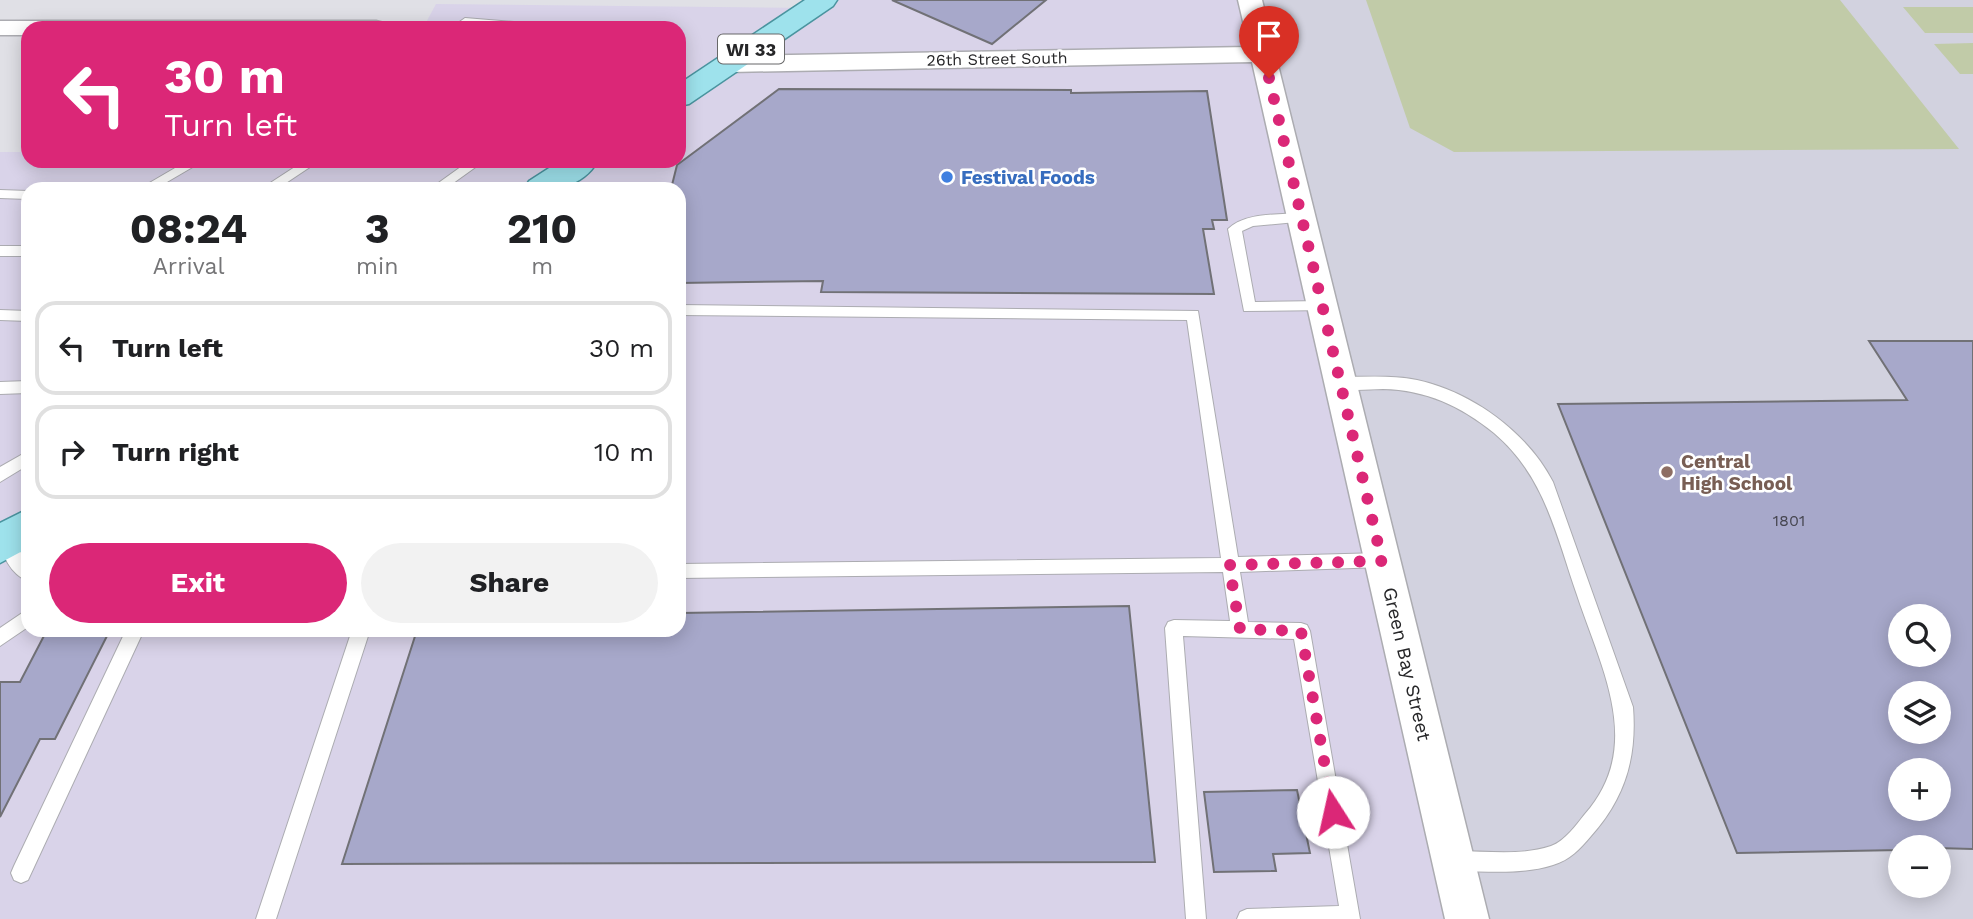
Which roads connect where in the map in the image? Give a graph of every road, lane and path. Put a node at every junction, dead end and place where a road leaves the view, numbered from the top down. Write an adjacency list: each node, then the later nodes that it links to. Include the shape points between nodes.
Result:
1 (823, 0): 6 (main road, WI 33)
2 (1250, 0): 5 (street, Green Bay Street)
3 (0, 28): 4 (street)
4 (21, 28)
5 (1263, 54): 6 (street, 26th Street South); 18 (street, Green Bay Street)
6 (730, 64): 7 (main road, WI 33)
7 (686, 92)
8 (184, 168): 12 (lane)
9 (302, 168): 13 (lane)
10 (468, 168): 14 (lane)
11 (572, 168): 15 (main road)
12 (158, 182)
13 (278, 182)
14 (446, 182)
15 (550, 182)
16 (0, 194): 17 (lane)
17 (21, 195)
18 (1302, 218): 21 (street, Green Bay Street); 21 (lane, via 1251,222 1236,229 1249,307)
19 (0, 250): 20 (lane)
20 (21, 251)
21 (1323, 306): 25 (street, Green Bay Street)
22 (686, 310): 33 (lane, via 1193,315)
23 (0, 315): 24 (lane)
24 (21, 316)
25 (1341, 383): 32 (street, Green Bay Street); 40 (lane, via 1392,383 1436,392 1488,421 1530,460 1555,508 1624,707 1627,739 1621,771 1609,798 1573,842 1556,855 1536,859)
26 (21, 387): 27 (lane)
27 (0, 388)
28 (21, 461): 29 (lane)
29 (3, 472)
30 (10, 538): 31 (lane)
31 (21, 560)
32 (1382, 561): 33 (lane); 40 (street, Green Bay Street)
33 (1229, 565): 34 (lane); 36 (lane)
34 (686, 571)
35 (21, 622): 39 (lane)
36 (1240, 629): 43 (lane, via 1174,628); 44 (lane, via 1301,631 1351,916)
37 (132, 637): 41 (lane)
38 (359, 637): 42 (lane)
39 (0, 638)
40 (1453, 861): 45 (street, Green Bay Street)
41 (21, 873)
42 (266, 919)
43 (1196, 919)
44 (1247, 919)
45 (1467, 919)

